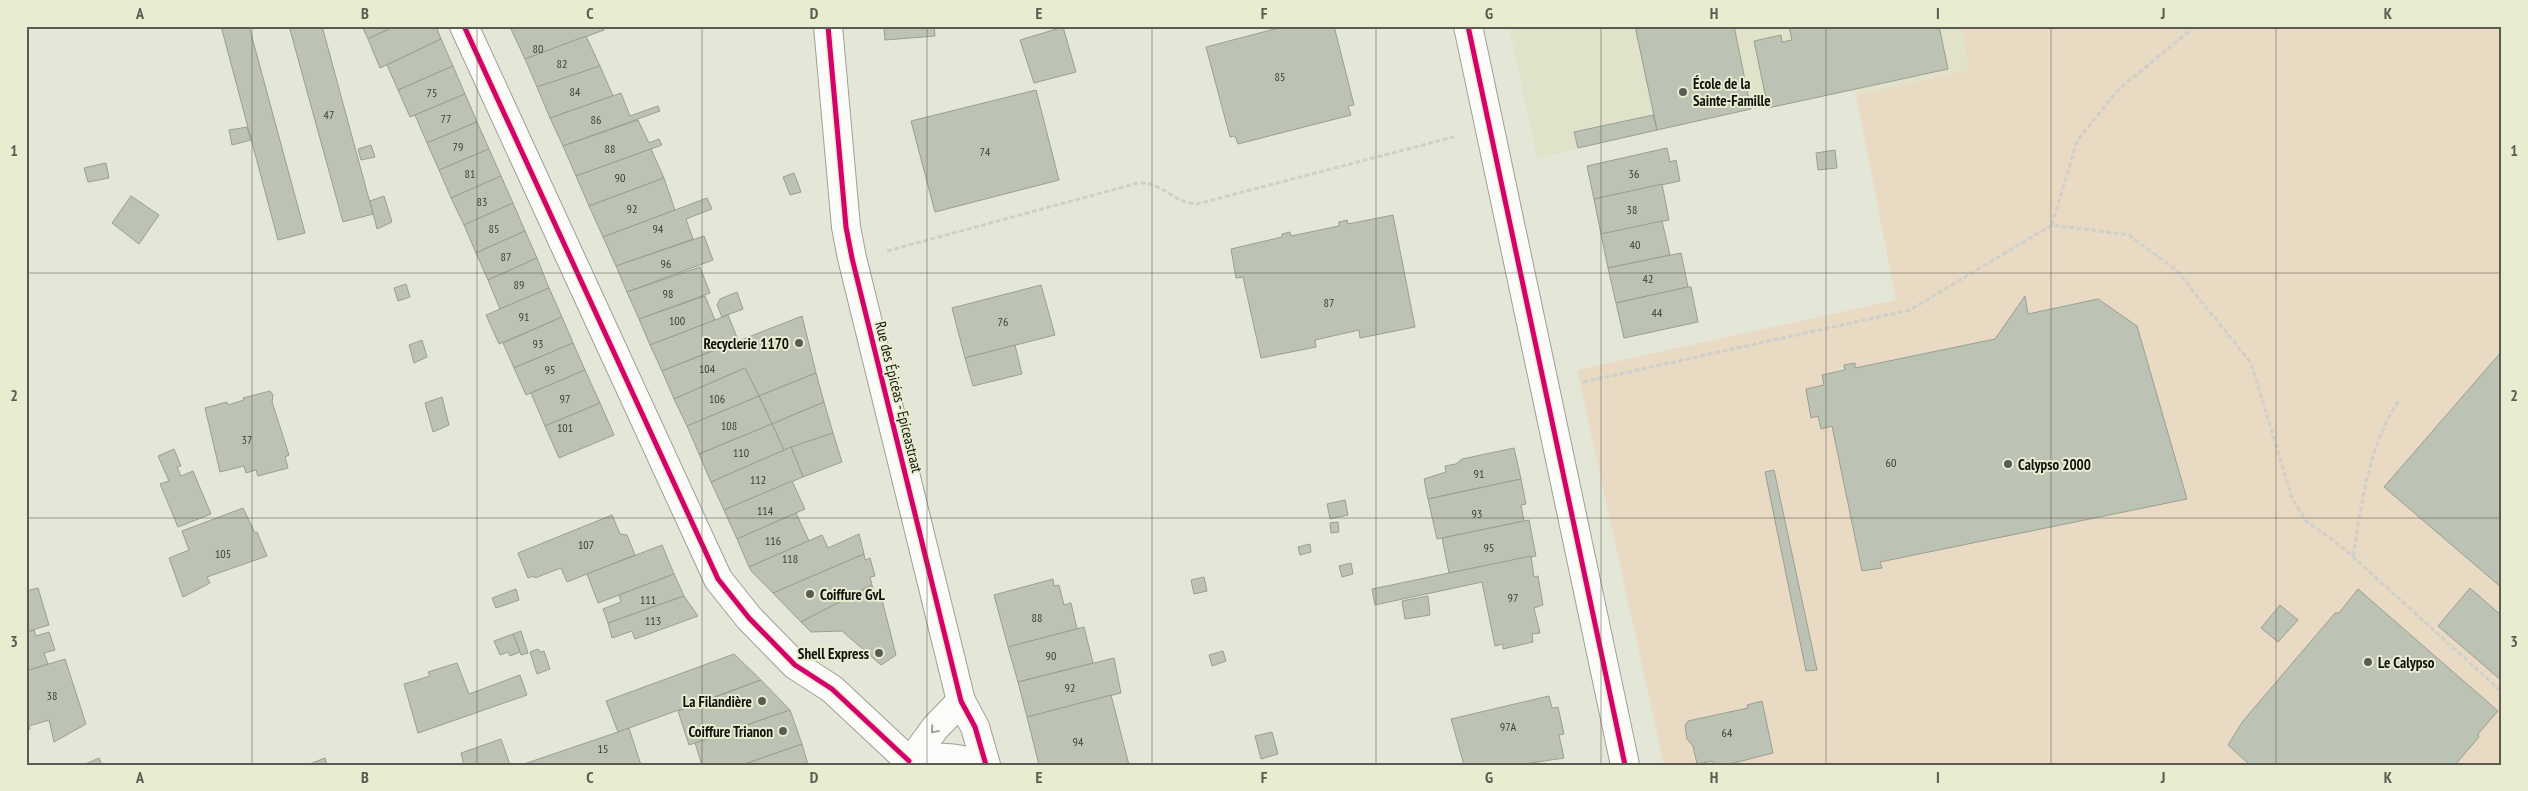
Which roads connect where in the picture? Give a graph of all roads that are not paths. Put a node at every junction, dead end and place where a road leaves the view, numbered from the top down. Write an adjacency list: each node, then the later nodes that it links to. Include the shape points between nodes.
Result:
1 (464, 26): 5 (street, via 718,579 748,618 795,665 832,689)
2 (828, 26): 4 (street, Rue des Épicéas - Epiceastraat, via 846,227 852,258)
3 (1468, 26): 8 (street)
4 (961, 701): 5 (street, one-way to 5); 7 (street, Rue des Épicéas - Epiceastraat, via 975,727)
5 (909, 763): 6 (street, via 935,757 965,760)
6 (977, 765)
7 (986, 765)
8 (1625, 765)

